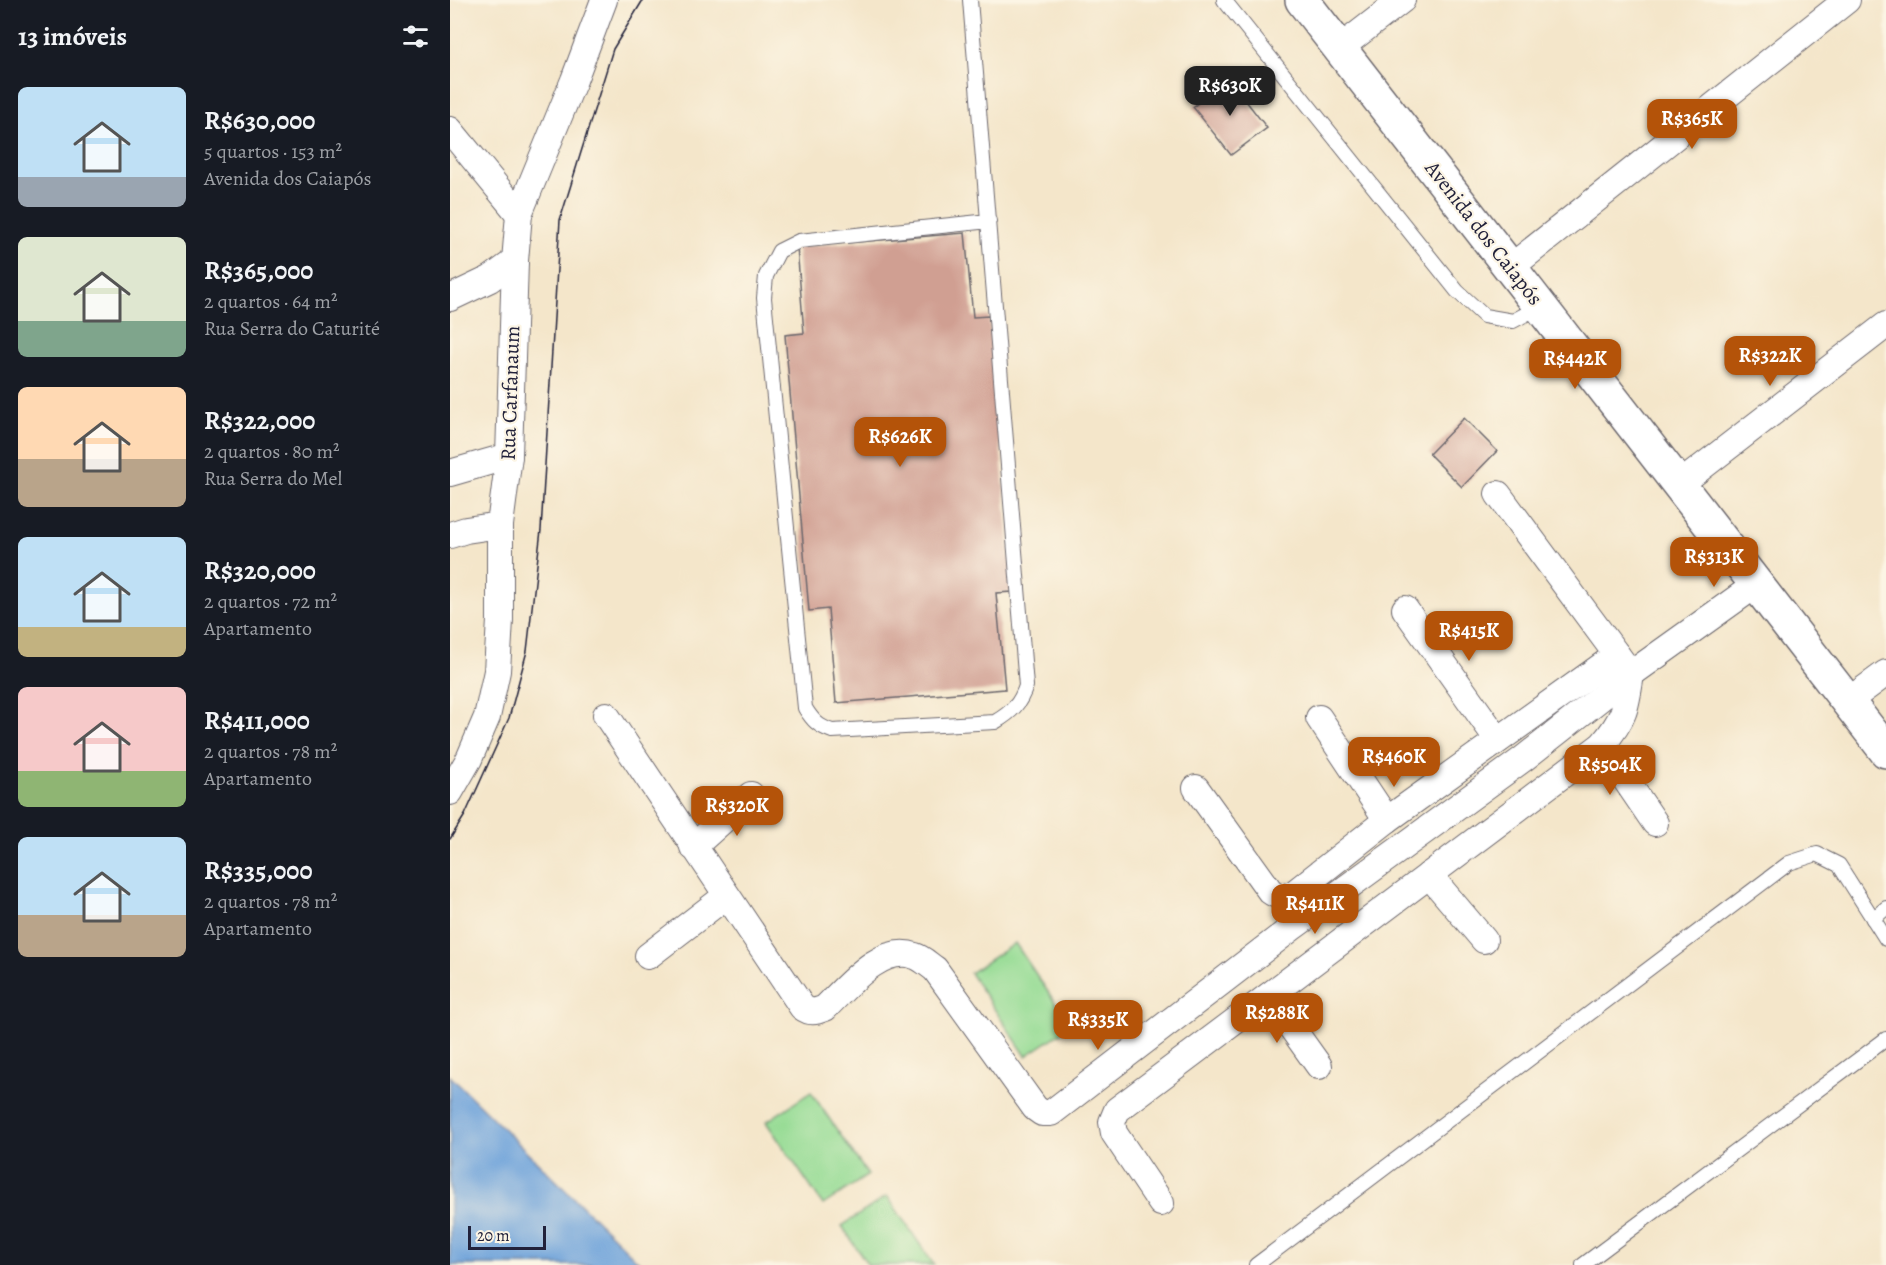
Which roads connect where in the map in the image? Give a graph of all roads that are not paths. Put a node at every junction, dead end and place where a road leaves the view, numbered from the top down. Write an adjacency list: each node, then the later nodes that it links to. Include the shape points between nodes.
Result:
1 (604, 0): 9 (street, Rua Carfanaum)
2 (970, 0): 10 (lane)
3 (1224, 0): 14 (lane, via 1457,291 1484,316 1513,321)
4 (1302, 0): 7 (main road, Avenida dos Caiapós)
5 (1402, 0): 7 (street)
6 (1847, 0): 12 (street)
7 (1340, 48): 12 (main road, Avenida dos Caiapós)
8 (450, 130): 9 (street)
9 (519, 214): 11 (street, Rua Carfanaum)
10 (989, 221): 10 (lane, via 1026,686 1016,707 995,722 832,731 813,721 805,708 764,297 766,276 779,251 799,241)
11 (515, 261): 13 (street, via 490,279); 16 (street, Rua Carfanaum)
12 (1511, 267): 14 (main road, Avenida dos Caiapós)
13 (450, 298)
14 (1541, 306): 18 (main road, Avenida dos Caiapós)
15 (1886, 325): 18 (street)
16 (509, 456): 17 (street); 20 (street, Rua Carfanaum)
17 (450, 473)
18 (1680, 484): 22 (main road, Avenida dos Caiapós)
19 (1498, 494): 24 (street)
20 (500, 525): 21 (street); 33 (street, Rua Carfanaum, via 500,620 488,717)
21 (450, 535)
22 (1757, 584): 24 (street); 26 (main road, Avenida dos Caiapós)
23 (1405, 609): 29 (street)
24 (1624, 665): 29 (street); 30 (street, via 1626,710); 39 (street, via 1522,759 1293,927 1051,1113 1035,1108 934,969 915,956 896,953 875,961 825,1008 808,1011)
25 (1886, 673): 26 (street)
26 (1848, 702): 31 (main road, Avenida dos Caiapós)
27 (606, 716): 37 (street)
28 (1319, 718): 35 (street)
29 (1498, 740): 35 (street)
30 (1602, 745): 36 (street); 38 (street)
31 (1886, 751)
32 (1196, 788): 35 (street, via 1270,891 1284,897)
33 (450, 792)
34 (751, 795): 37 (street)
35 (1387, 820)
36 (1655, 824)
37 (693, 847): 39 (street)
38 (1429, 875): 43 (street); 45 (street)
39 (726, 896): 44 (street)
40 (1886, 908): 41 (lane)
41 (1873, 919): 42 (lane); 49 (lane, via 1839,865 1817,854 1790,863)
42 (1886, 939)
43 (1484, 940)
44 (648, 956)
45 (1269, 996): 47 (street); 48 (street, via 1117,1110 1112,1122 1114,1133)
46 (1886, 1039): 50 (lane)
47 (1319, 1066)
48 (1161, 1203)
49 (1256, 1265)
50 (1583, 1265)

